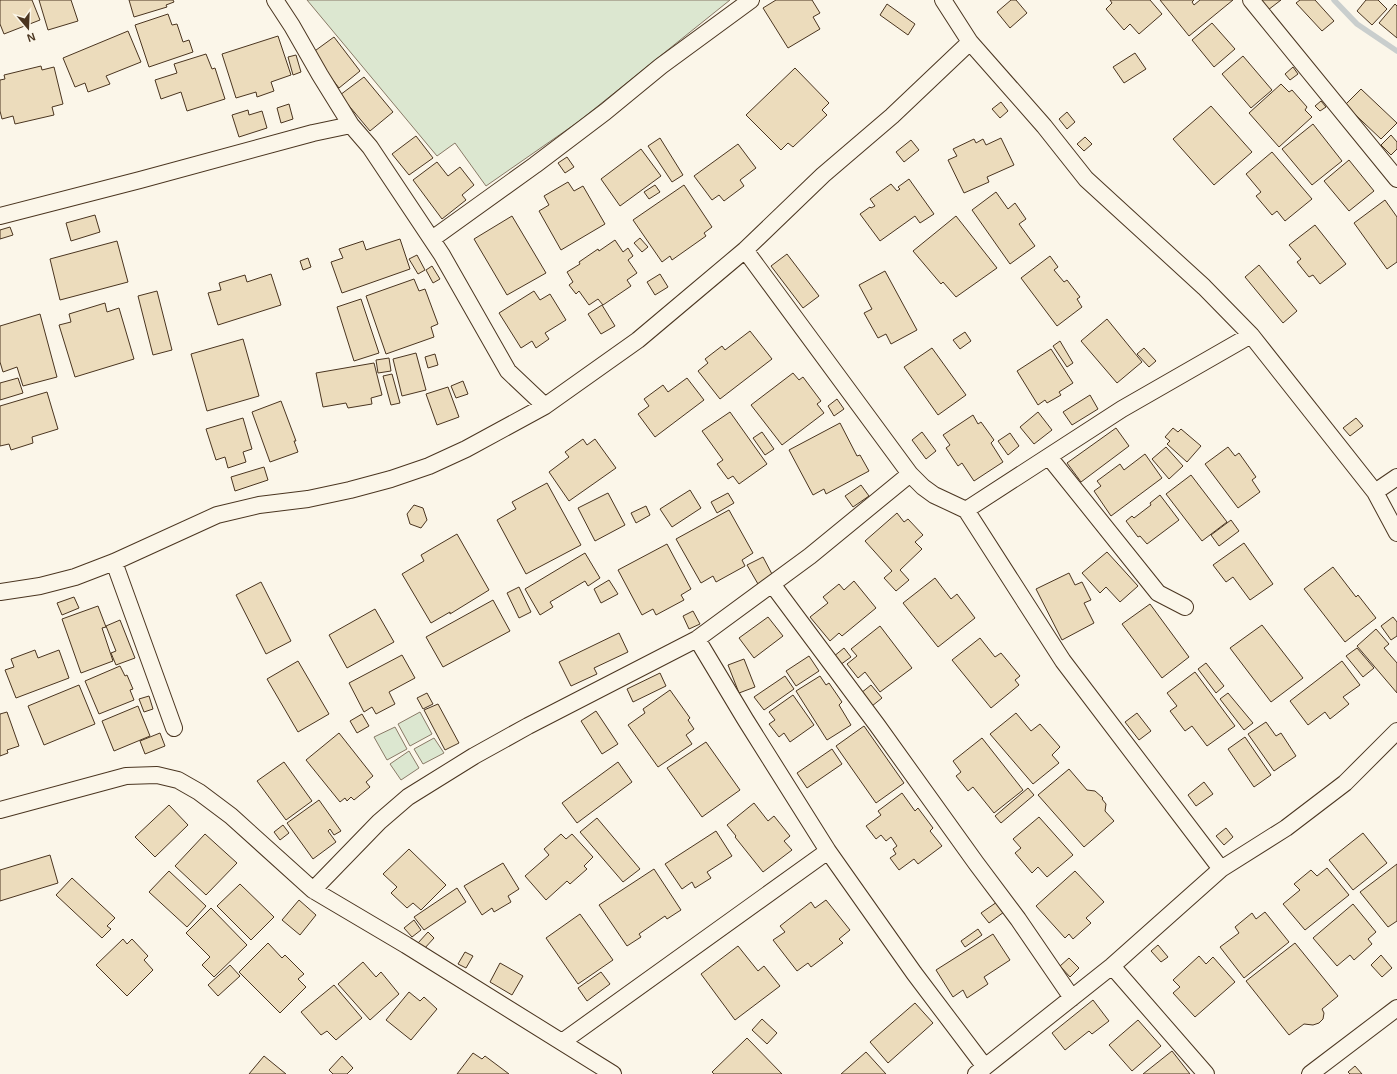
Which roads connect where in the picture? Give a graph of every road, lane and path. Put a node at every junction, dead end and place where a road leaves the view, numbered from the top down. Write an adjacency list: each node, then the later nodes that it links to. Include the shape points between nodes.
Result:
1 (276, 0): 6 (street)
2 (751, 0): 9 (street, via 586,127)
3 (943, 0): 5 (street)
4 (1251, 0): 7 (street)
5 (970, 42): 10 (street, via 892,116 823,175); 11 (street, via 1086,179 1204,287)
6 (351, 125): 8 (street); 9 (street, via 370,147)
7 (1397, 179)
8 (1, 213)
9 (432, 239): 12 (street, via 508,371)
10 (746, 250): 12 (street, via 638,340); 14 (street)
11 (1251, 335): 13 (street, via 1122,409); 16 (street)
12 (545, 406): 19 (street, via 480,442 429,466 350,490 308,499 258,505 217,515)
13 (1049, 456): 17 (street); 22 (street, via 1158,593)
14 (910, 474): 17 (street, via 934,495); 20 (street)
15 (1397, 477): 16 (street)
16 (1375, 492): 18 (street)
17 (966, 510): 28 (street, via 1063,661)
18 (1397, 533)
19 (114, 562): 21 (street, via 40,586); 24 (street)
20 (772, 584): 23 (street); 31 (street, via 1018,919)
21 (0, 592)
22 (1185, 607)
23 (697, 639): 27 (street); 29 (street, via 528,726 441,775 408,797 380,822)
24 (174, 728)
25 (1397, 731): 28 (street, via 1346,783 1286,828)
26 (0, 810): 29 (street, via 126,776 156,775 178,780 231,816)
27 (828, 851): 33 (street); 34 (street)
28 (1221, 869): 30 (street)
29 (313, 890): 33 (street)
30 (1112, 966): 31 (street); 36 (street)
31 (1072, 998): 34 (street)
32 (1397, 1008): 37 (street)
33 (562, 1042): 35 (street)
34 (980, 1070)
35 (613, 1074)
36 (1206, 1074)
37 (1310, 1074)

